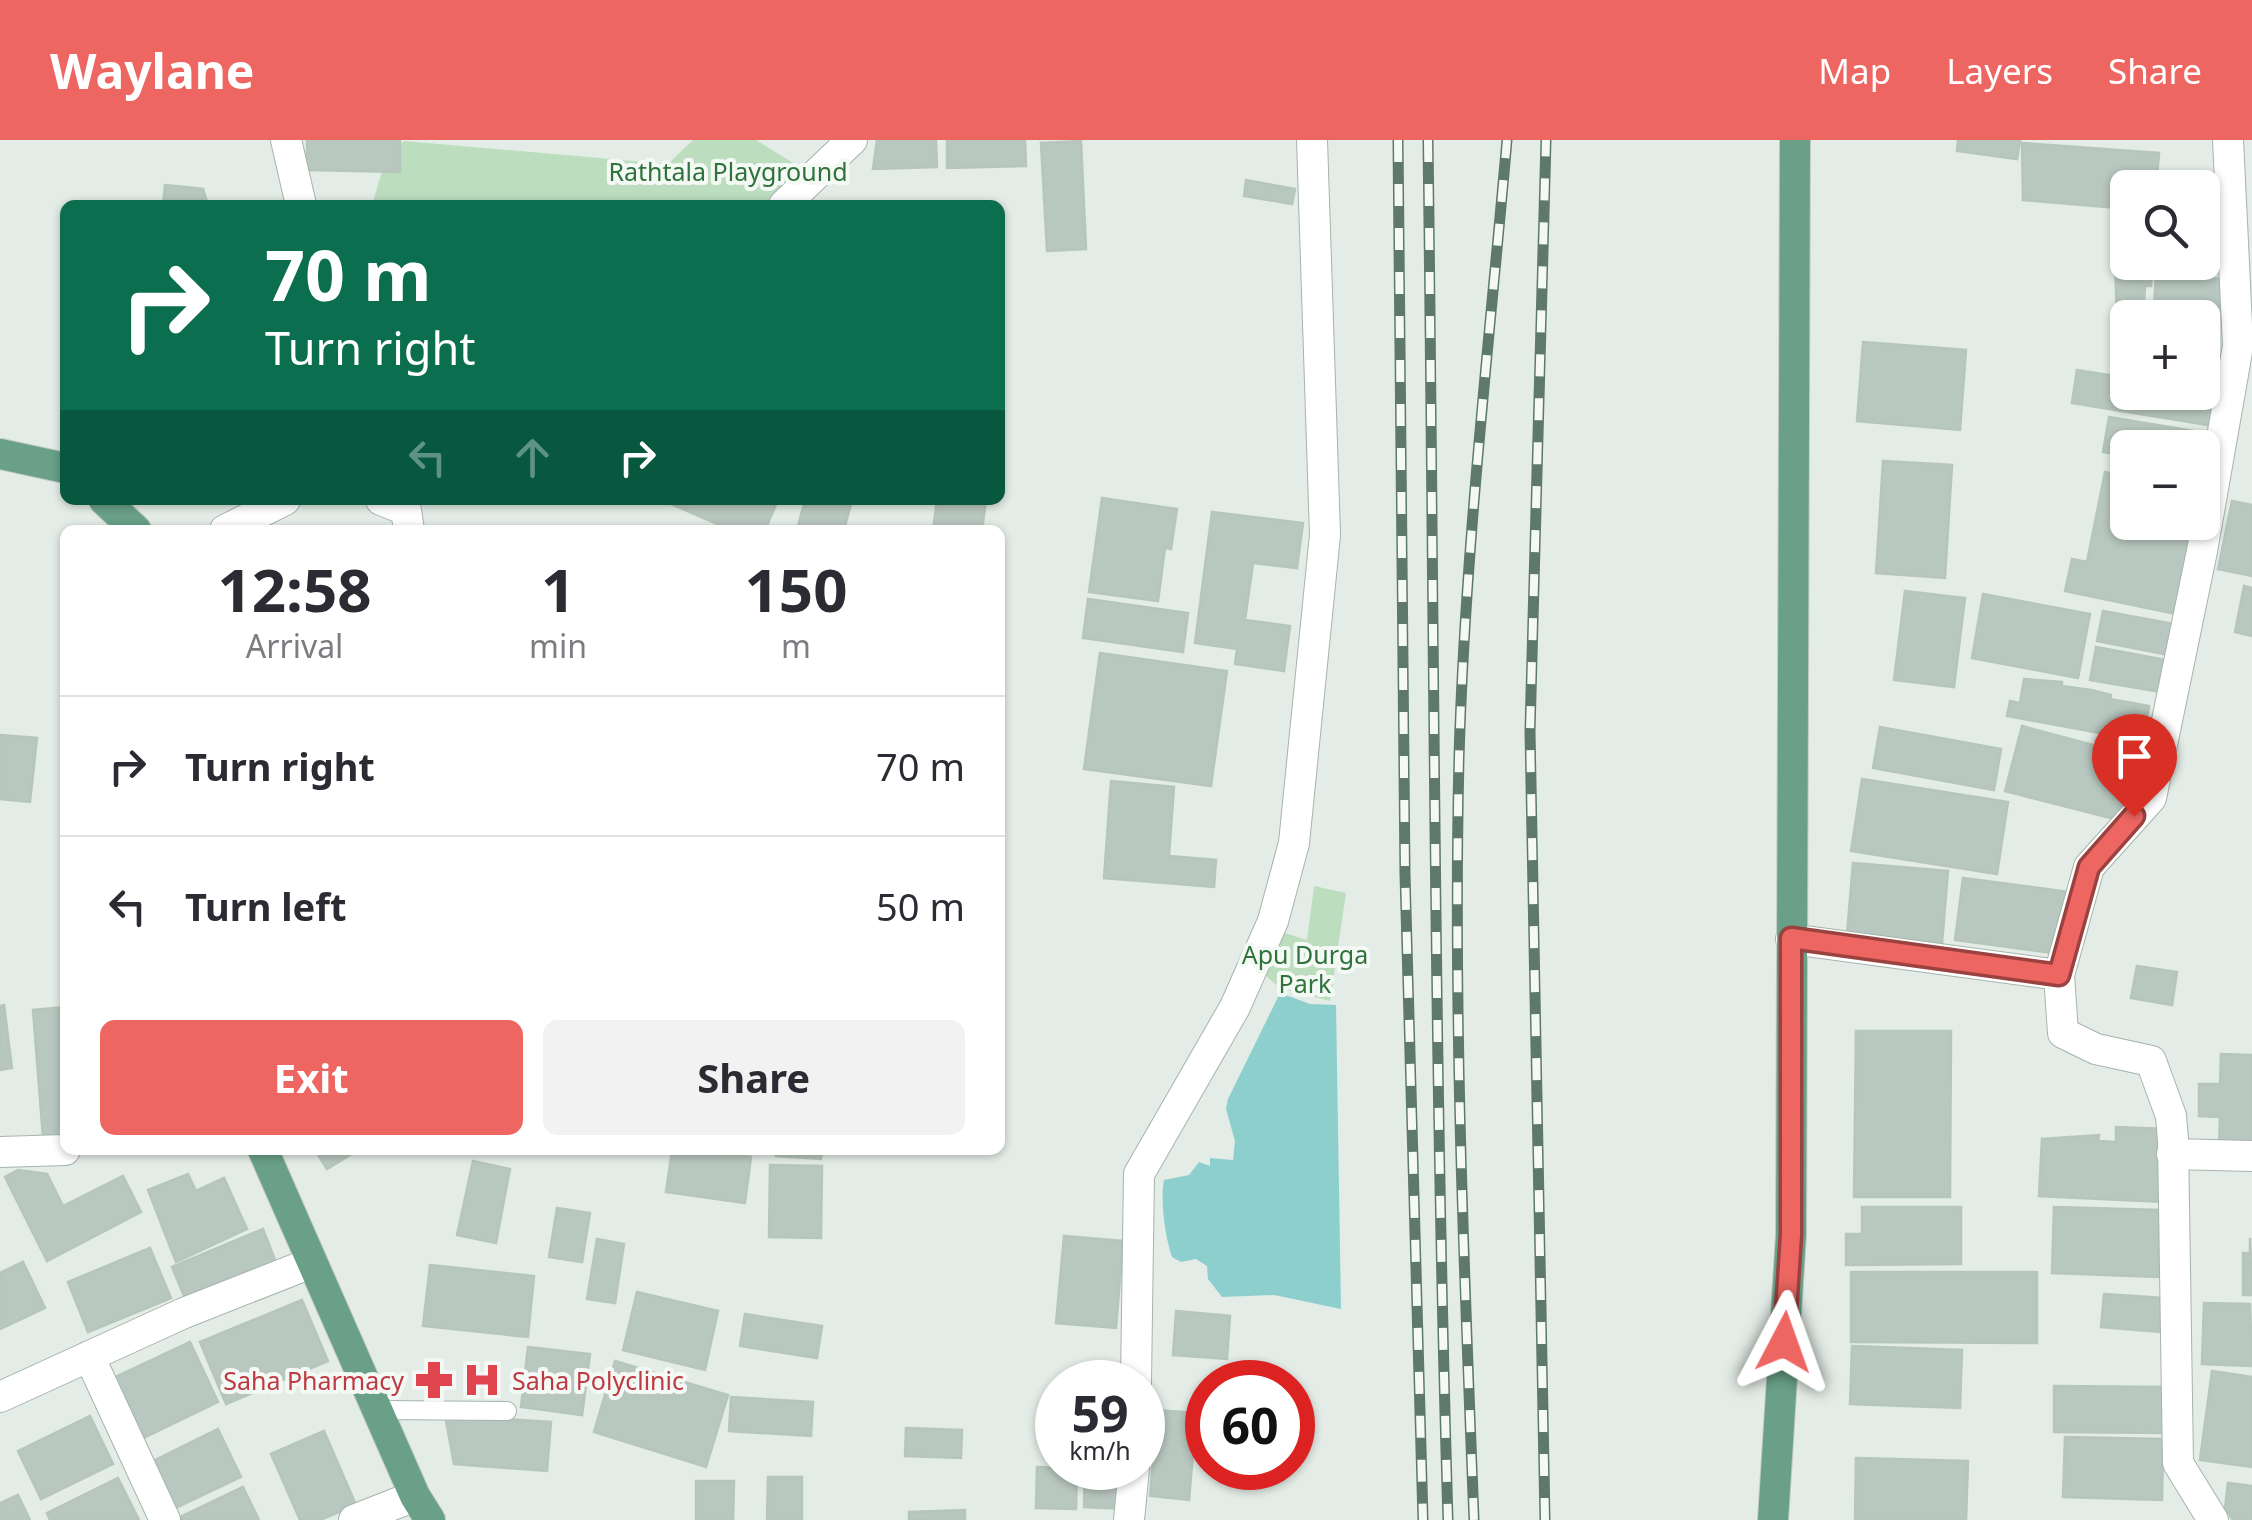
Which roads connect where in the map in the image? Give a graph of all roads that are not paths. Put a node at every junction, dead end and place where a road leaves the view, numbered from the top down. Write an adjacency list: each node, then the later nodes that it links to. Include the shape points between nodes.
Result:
1 (286, 140): 7 (street)
2 (852, 140): 8 (street)
3 (1312, 140): 26 (street, via 1325,534 1294,843 1273,921 1235,1007 1140,1174)
4 (1795, 140): 17 (main road)
5 (2228, 140): 6 (street)
6 (2241, 197): 18 (street, via 2238,346 2152,798 2089,867)
7 (300, 200)
8 (789, 200)
9 (0, 454): 10 (main road)
10 (60, 467)
11 (109, 505): 14 (main road)
12 (275, 505): 15 (street)
13 (394, 505): 16 (street, via 406,510)
14 (131, 525)
15 (235, 525)
16 (408, 525)
17 (1791, 938): 18 (street); 35 (main road, via 1791,1235)
18 (2059, 975): 21 (street, via 2063,1033 2096,1049 2150,1061 2171,1116)
19 (60, 1150): 20 (street)
20 (0, 1152)
21 (2172, 1154): 23 (street); 36 (street, via 2178,1462)
22 (264, 1155): 24 (main road)
23 (2252, 1156)
24 (311, 1263): 25 (street); 28 (main road)
25 (89, 1356): 27 (street); 32 (street)
26 (1136, 1360)
27 (0, 1396)
28 (378, 1410): 29 (lane); 31 (main road)
29 (507, 1411)
30 (1132, 1490): 34 (street)
31 (422, 1508): 33 (street)
32 (165, 1520)
33 (354, 1520)
34 (1130, 1520)
35 (1773, 1520)
36 (2213, 1520)

